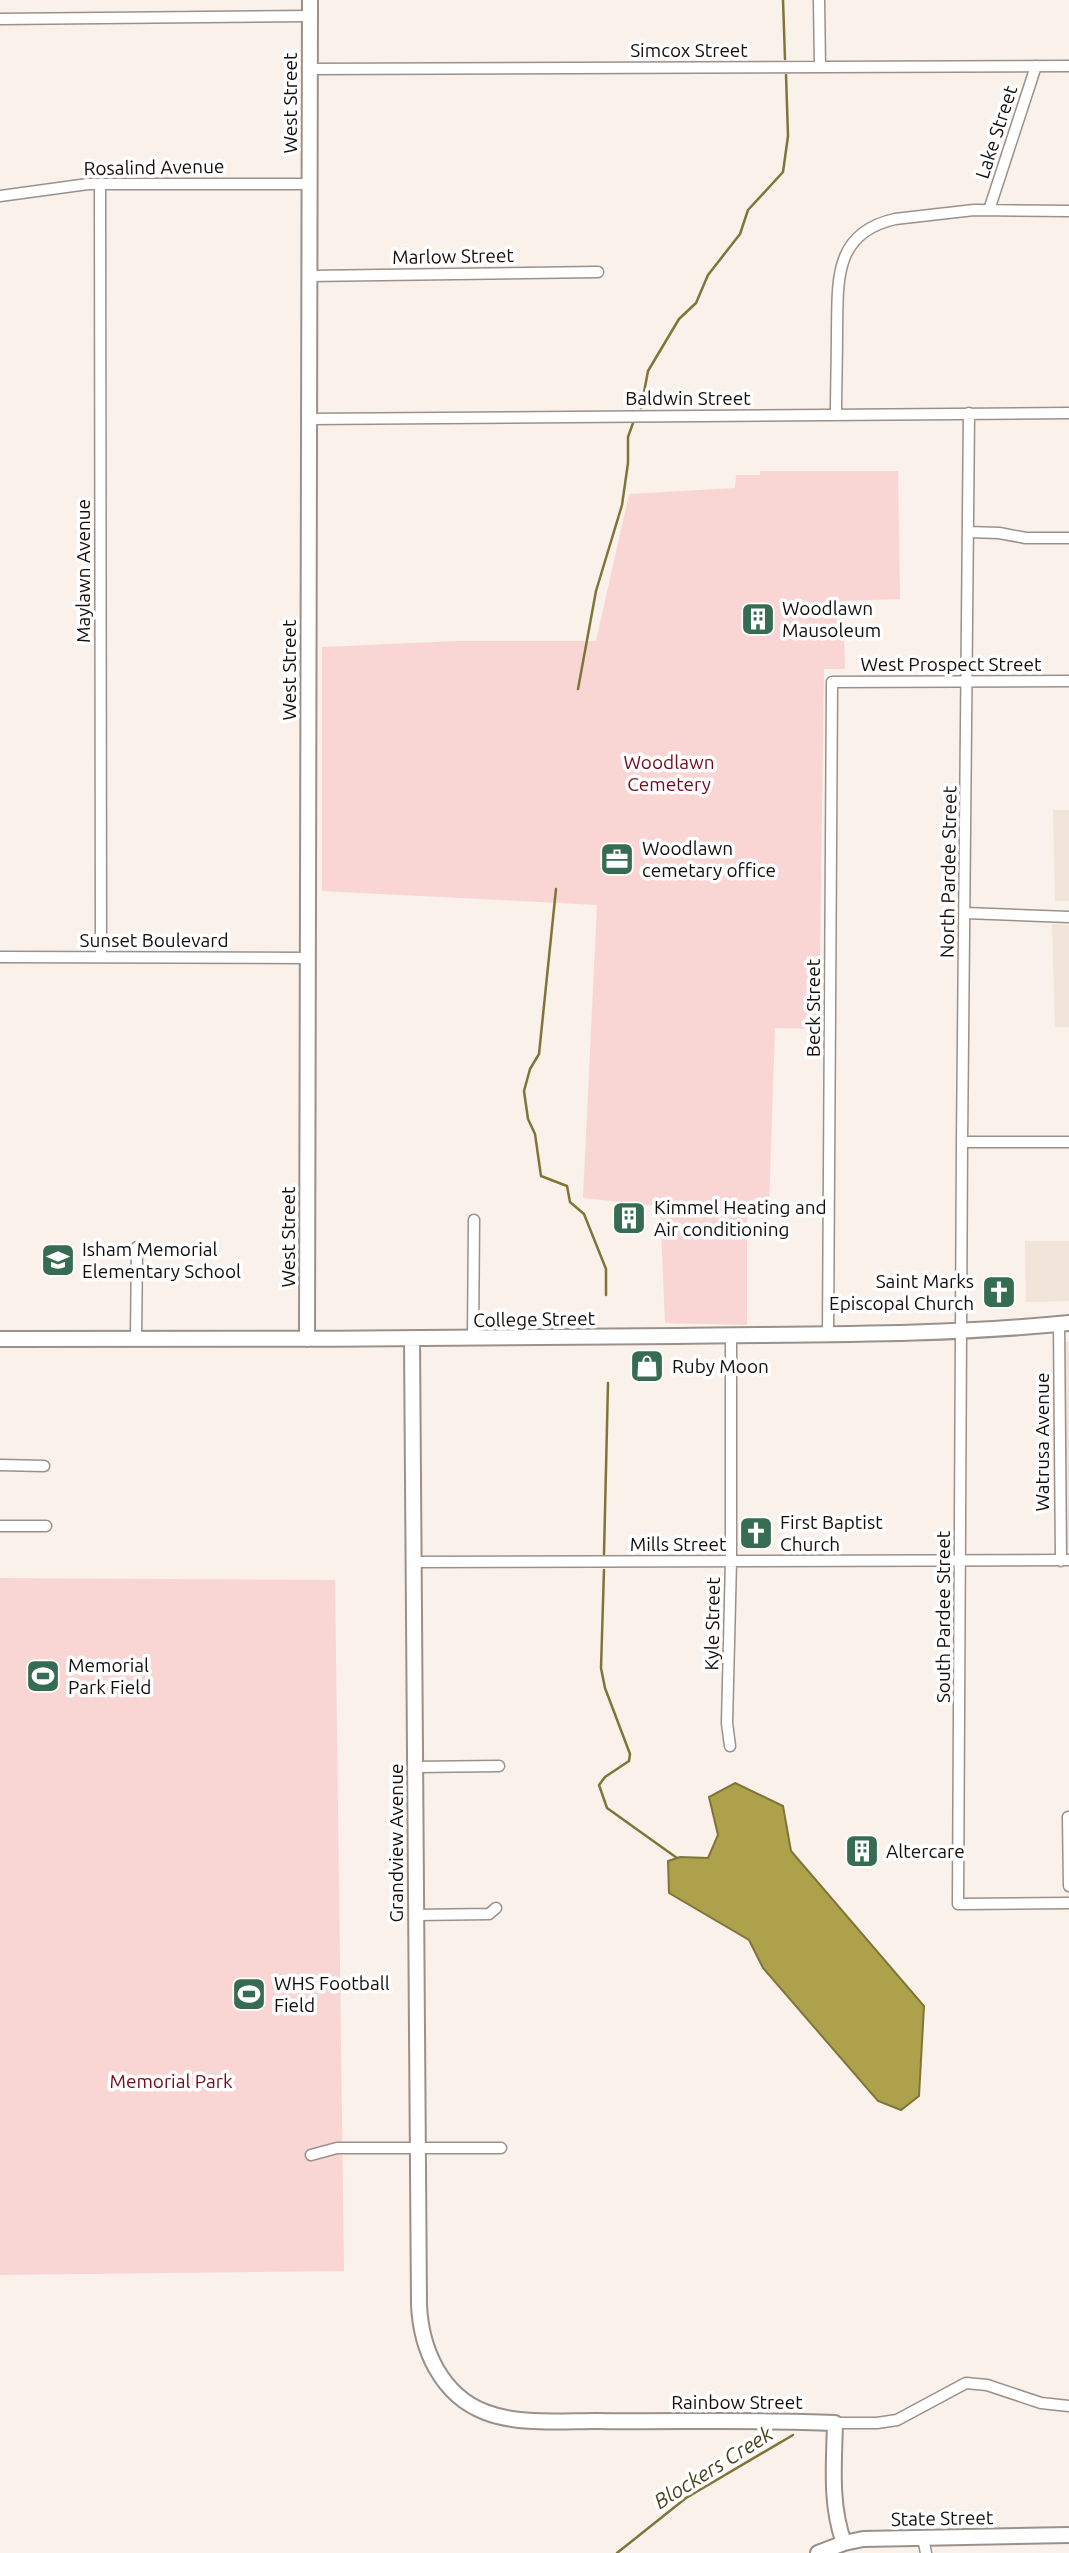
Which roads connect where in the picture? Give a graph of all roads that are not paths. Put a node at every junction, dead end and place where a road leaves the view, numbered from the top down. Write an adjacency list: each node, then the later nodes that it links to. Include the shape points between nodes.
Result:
1 (310, 0): 3 (street, West Street)
2 (820, 0): 7 (street)
3 (310, 16): 4 (street); 8 (street, West Street)
4 (0, 19)
5 (1036, 66): 6 (street, Simcox Street); 7 (street, Simcox Street); 12 (street, Lake Street)
6 (1069, 66)
7 (820, 67): 8 (street, Simcox Street)
8 (310, 69): 10 (street, West Street)
9 (100, 184): 10 (street, Rosalind Avenue); 11 (street, Rosalind Avenue); 28 (street, Maylawn Avenue)
10 (309, 184): 15 (street, West Street)
11 (0, 196)
12 (989, 210): 13 (street); 18 (street, via 882,222 852,244 838,279)
13 (1069, 211)
14 (598, 272): 15 (street, Marlow Street)
15 (308, 276): 19 (street, West Street)
16 (969, 413): 17 (street, Baldwin Street); 18 (street, Baldwin Street); 20 (street, North Pardee Street)
17 (1069, 413)
18 (836, 414): 19 (street, Baldwin Street)
19 (308, 419): 29 (street, West Street)
20 (968, 532): 21 (street); 22 (street, North Pardee Street)
21 (1069, 538)
22 (967, 680): 23 (street, West Prospect Street); 24 (street, West Prospect Street); 25 (street, North Pardee Street)
23 (1069, 681)
24 (832, 682): 37 (street, Beck Street)
25 (965, 913): 26 (street); 30 (street, North Pardee Street)
26 (1069, 917)
27 (0, 957): 28 (street, Sunset Boulevard)
28 (101, 957): 29 (street, Sunset Boulevard)
29 (308, 958): 40 (street, West Street)
30 (962, 1142): 31 (street); 35 (street, North Pardee Street)
31 (1069, 1142)
32 (474, 1220): 42 (street)
33 (136, 1247): 39 (street)
34 (1064, 1323): 35 (street, College Street); 47 (street, Watrusa Avenue)
35 (961, 1331): 37 (street, College Street); 49 (street, South Pardee Street)
36 (731, 1335): 37 (street, College Street); 42 (street, College Street); 48 (street, Kyle Street)
37 (828, 1335)
38 (0, 1339): 39 (street, College Street)
39 (136, 1339): 40 (street, College Street)
40 (307, 1339): 41 (street, College Street)
41 (412, 1339): 42 (street, College Street); 50 (street, Grandview Avenue)
42 (473, 1339)
43 (0, 1465): 44 (street)
44 (44, 1466)
45 (0, 1526): 46 (street)
46 (46, 1526)
47 (1065, 1560): 49 (street, Mills Street)
48 (731, 1561): 49 (street, Mills Street); 50 (street, Mills Street); 51 (street, Kyle Street)
49 (961, 1561): 56 (street, South Pardee Street, via 958,1904)
50 (414, 1562): 53 (street, Grandview Avenue)
51 (730, 1746)
52 (499, 1766): 53 (street)
53 (415, 1767): 58 (street, Grandview Avenue)
54 (1068, 1817): 55 (street)
55 (1069, 1886)
56 (1069, 1903)
57 (496, 1908): 58 (street, via 489,1914)
58 (416, 1915): 59 (street, Grandview Avenue)
59 (418, 2148): 60 (street); 61 (street, via 337,2148); 62 (street, Grandview Avenue, via 420,2315)
60 (501, 2148)
61 (312, 2155)
62 (425, 2346): 64 (street, Rainbow Street, via 452,2390 484,2412 502,2417)
63 (1069, 2406): 64 (street, Rainbow Street, via 1041,2403 975,2382 897,2420)
64 (835, 2423): 67 (street, via 835,2509)
65 (1069, 2535): 66 (street, State Street)
66 (923, 2538): 67 (street, State Street); 69 (street)
67 (844, 2543): 68 (street, State Street)
68 (818, 2553)
69 (926, 2553)

